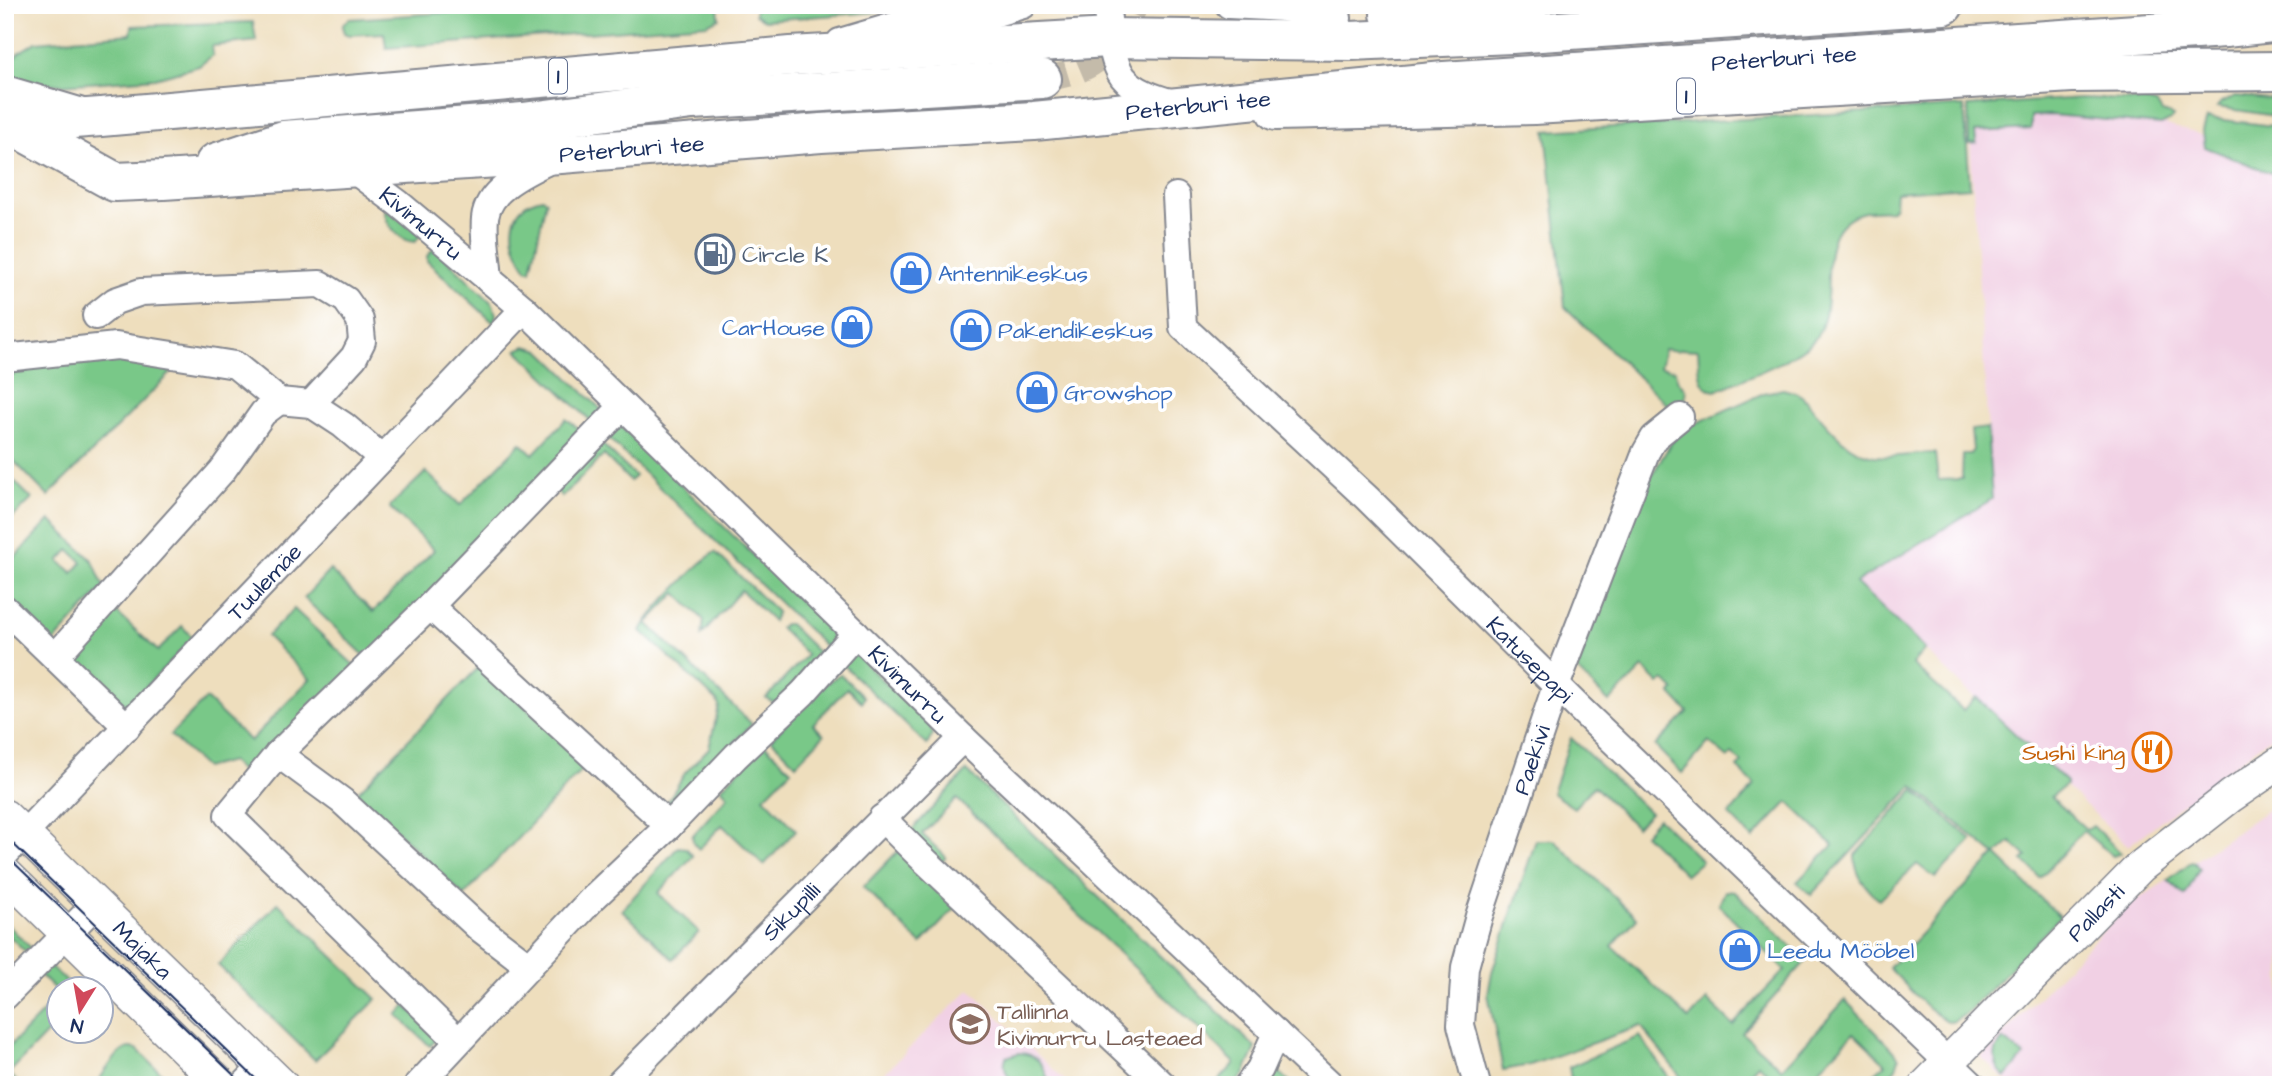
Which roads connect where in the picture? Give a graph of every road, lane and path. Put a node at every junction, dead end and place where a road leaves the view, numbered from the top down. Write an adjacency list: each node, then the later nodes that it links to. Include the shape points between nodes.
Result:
1 (1023, 5): 9 (street, via 989,15 911,20)
2 (1229, 5): 5 (street)
3 (1496, 5): 5 (main road, 1)
4 (1944, 5): 8 (main road, Peterburi tee, via 1512,34 1363,40)
5 (1338, 18): 8 (main road, 1)
6 (1108, 21): 8 (main road, Peterburi tee / 1); 9 (main road, Peterburi tee / 1); 14 (street, via 1123,76 1148,96)
7 (2281, 22): 14 (main road, Peterburi tee, via 1444,81)
8 (1195, 37)
9 (791, 57): 15 (main road, Peterburi tee / 1, via 101,117)
10 (2190, 72): 11 (main road, 1); 13 (main road, 1); 14 (main road, 1, via 2072,73 1520,106 1299,113)
11 (2281, 72)
12 (1042, 79): 18 (main road, via 692,100 502,124 284,140)
13 (2281, 87)
14 (1182, 106): 16 (main road, Peterburi tee / 1, via 1034,121)
15 (6, 112): 18 (main road, Peterburi tee / 1, via 115,182)
16 (561, 154): 17 (main road, Peterburi tee / 1); 20 (street, Kivimurru, via 513,179 492,200 485,216)
17 (351, 168): 18 (main road, Peterburi tee / 1); 20 (street, Kivimurru)
18 (163, 180)
19 (1176, 195): 33 (street, Katusepapi, via 1184,327 1367,498)
20 (489, 280): 21 (street, Kivimurru)
21 (524, 309): 26 (street, Kivimurru); 28 (street, Tuulemäe)
22 (96, 316): 25 (street, via 115,301 141,292 320,284 346,300 360,320 362,341 355,357)
23 (5, 358): 24 (street, via 116,345 191,356 235,365)
24 (279, 401): 25 (street); 32 (street, via 263,413 222,471)
25 (311, 404): 28 (street)
26 (623, 406): 29 (street); 31 (street, Kivimurru)
27 (1680, 417): 33 (street, Paekivi, via 1654,438 1646,452)
28 (382, 458): 34 (street, Tuulemäe)
29 (430, 606): 36 (street); 39 (street)
30 (5, 609): 32 (street)
31 (856, 633): 35 (street, Kivimurru); 39 (street)
32 (55, 657): 34 (street)
33 (1556, 686): 48 (street, Katusepapi); 56 (street, Paekivi, via 1465,967 1461,1025)
34 (127, 727): 40 (street, Tuulemäe)
35 (963, 738): 38 (street, Sikupilli); 46 (street, Kivimurru)
36 (278, 754): 44 (street, via 342,801 478,927); 47 (street, via 228,815)
37 (2281, 762): 48 (street, Pallasti, via 2140,867)
38 (882, 818): 53 (street, Sikupilli); 54 (street)
39 (669, 826): 44 (street)
40 (12, 835): 42 (street, Majaka)
41 (5, 873): 43 (street, Majaka)
42 (96, 904): 43 (street); 49 (street, Majaka)
43 (67, 933): 45 (street); 51 (street, Majaka)
44 (529, 966): 47 (street)
45 (5, 996)
46 (1276, 1033): 50 (street, Kivimurru); 55 (street)
47 (458, 1041): 52 (street)
48 (1948, 1063): 57 (street, Pallasti); 58 (street, Katusepapi)
49 (263, 1079)
50 (1326, 1084)
51 (222, 1085)
52 (418, 1085)
53 (618, 1085)
54 (1163, 1085)
55 (1248, 1085)
56 (1477, 1085)
57 (1926, 1085)
58 (1972, 1085)

